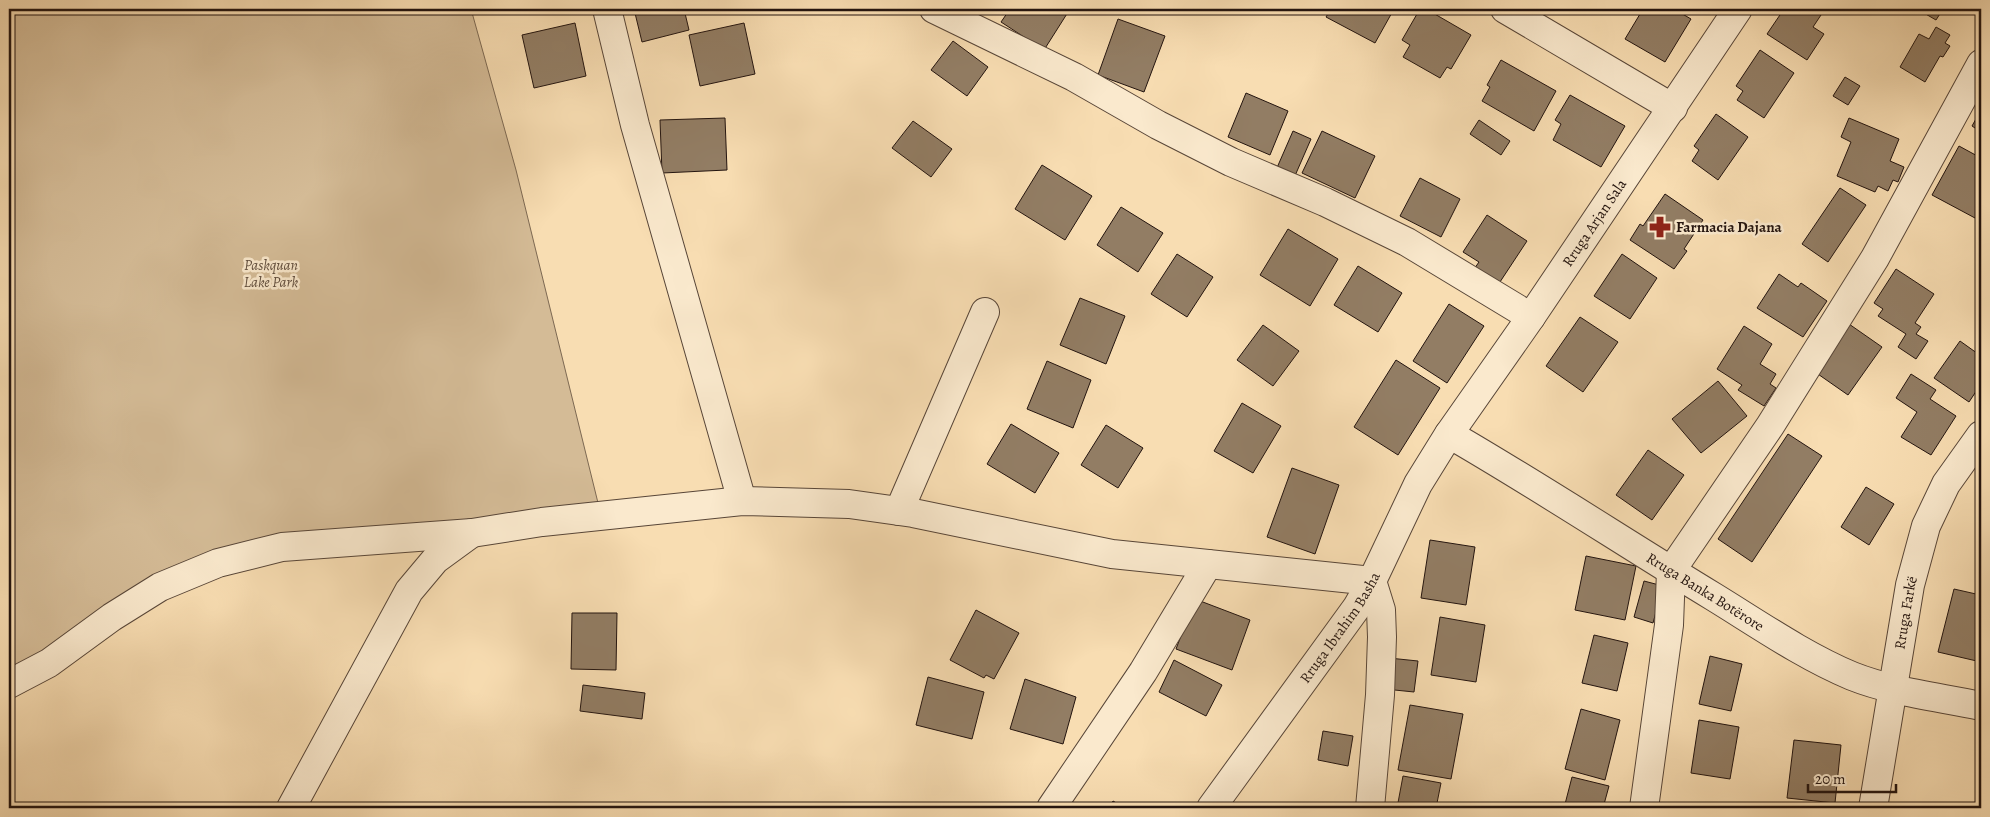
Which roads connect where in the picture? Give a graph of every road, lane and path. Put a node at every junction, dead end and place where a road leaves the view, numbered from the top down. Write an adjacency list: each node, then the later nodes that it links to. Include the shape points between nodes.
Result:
1 (607, 9): 11 (street, via 635,125)
2 (934, 9): 8 (street, via 1074,77 1231,162 1407,242)
3 (1505, 9): 6 (street)
4 (1738, 9): 6 (street, Rruga Arjan Sala)
5 (1981, 64): 15 (street, via 1875,258 1770,426)
6 (1673, 108): 8 (street, Rruga Arjan Sala)
7 (986, 312): 12 (street)
8 (1531, 317): 9 (street, Rruga Arjan Sala)
9 (1449, 434): 15 (street, Rruga Banka Botërore); 16 (street, Rruga Ibrahim Basha, via 1418,484)
10 (1981, 434): 18 (street, Rruga Farkë, via 1946,484 1926,526 1910,584)
11 (742, 501): 12 (street, via 849,504); 13 (street, via 542,522)
12 (900, 511): 14 (street, via 1112,554)
13 (472, 533): 17 (street, via 282,547 218,563 160,587 49,663); 20 (street, via 435,560 409,591)
14 (1208, 564): 16 (street); 21 (street, via 1143,672)
15 (1671, 571): 18 (street, Rruga Banka Botërore, via 1814,656 1853,676); 24 (street, via 1670,625)
16 (1372, 581): 22 (street, Rruga Ibrahim Basha, via 1351,615); 23 (street, via 1382,610 1382,636)
17 (9, 684)
18 (1894, 688): 19 (street, Rruga Banka Botërore); 25 (street, Rruga Farkë)
19 (1981, 706)
20 (291, 808)
21 (1051, 808)
22 (1211, 808)
23 (1370, 808)
24 (1644, 808)
25 (1873, 808)

